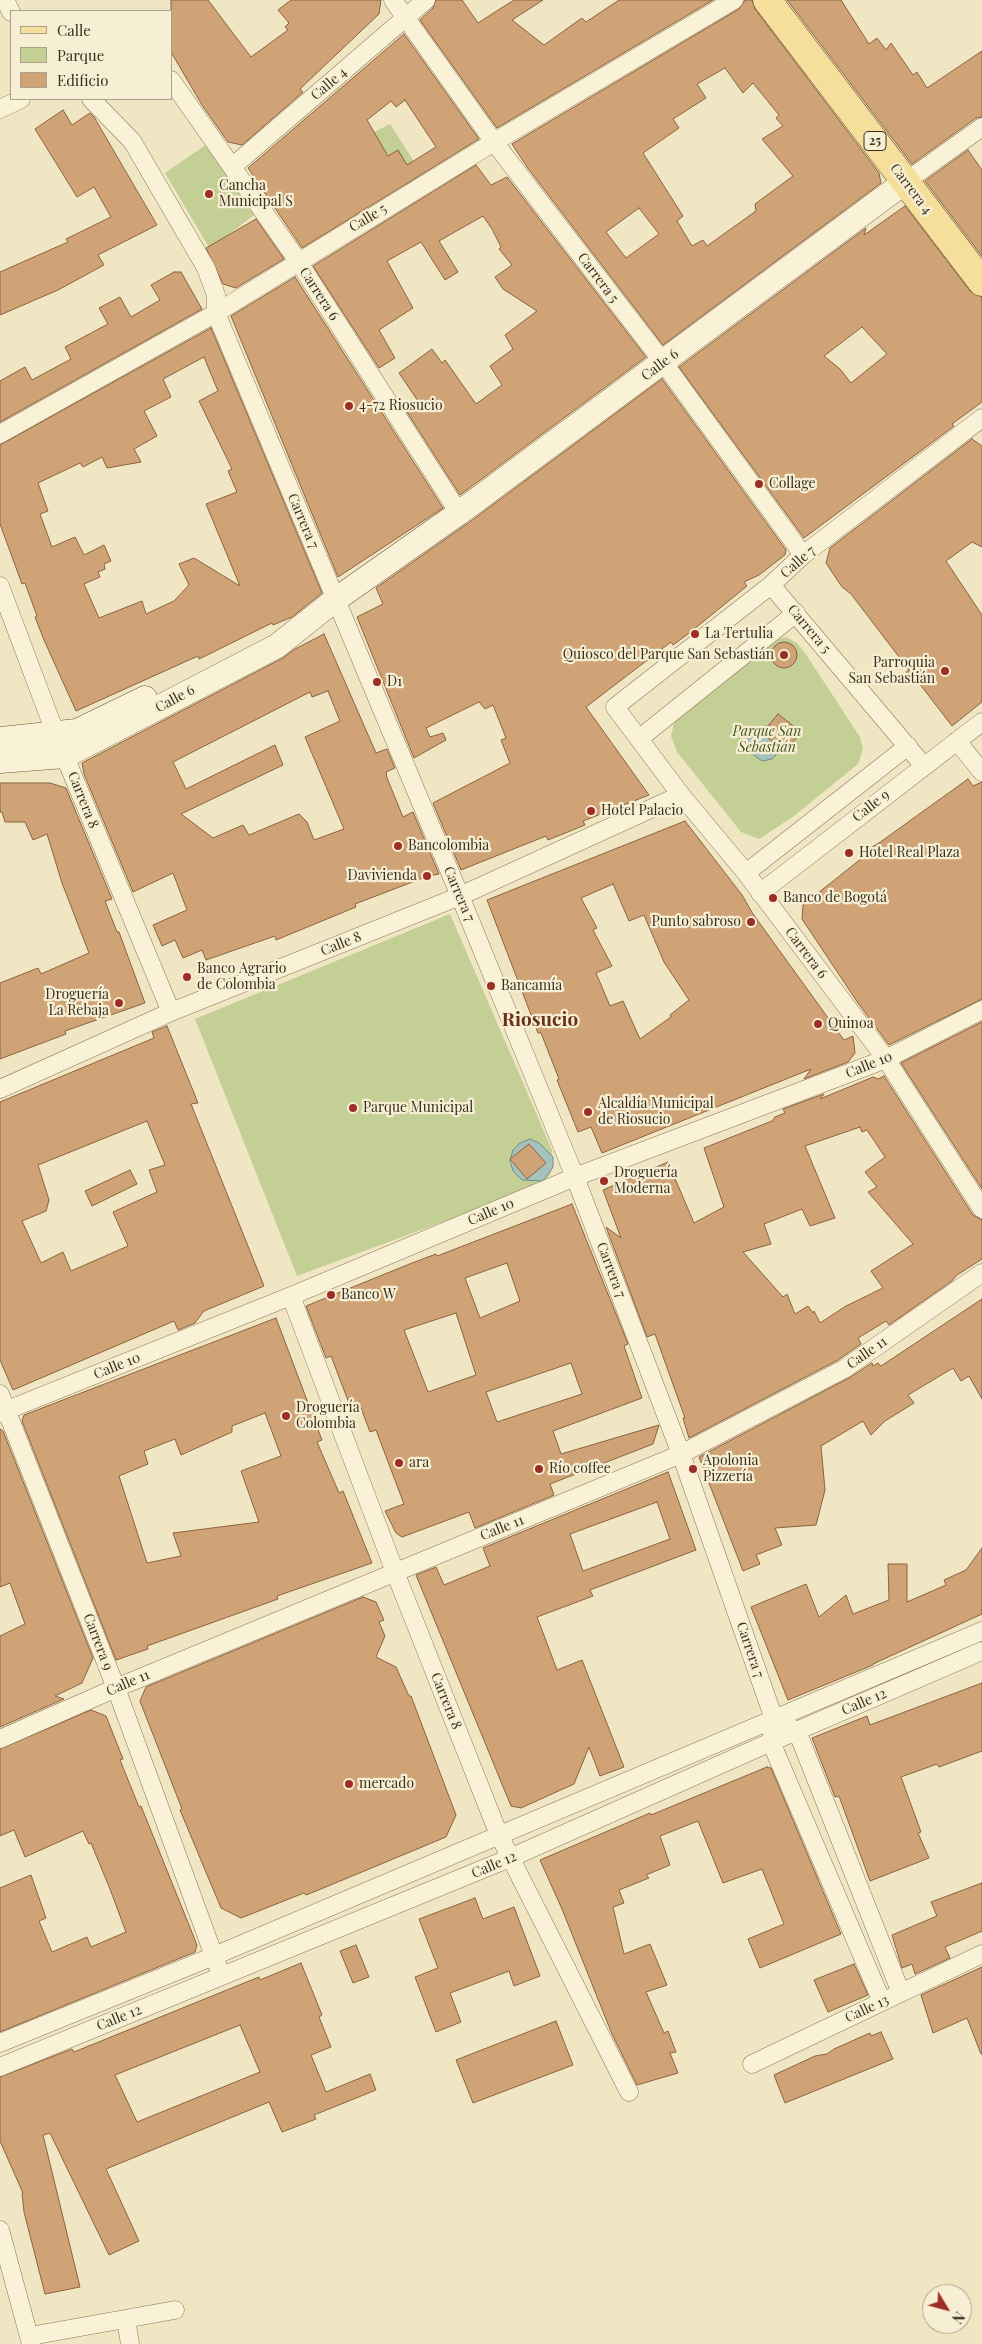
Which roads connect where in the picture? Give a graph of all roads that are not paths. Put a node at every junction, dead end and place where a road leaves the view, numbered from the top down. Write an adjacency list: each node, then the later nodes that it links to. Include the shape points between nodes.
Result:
1 (393, 0): 5 (street, Carrera 5)
2 (426, 0): 5 (street, Calle 4)
3 (734, 0): 11 (street, Calle 5)
4 (767, 0): 13 (main road, Carrera 4 / 25)
5 (407, 18): 11 (street, Carrera 5); 12 (street, Calle 4)
6 (172, 81): 12 (street, Carrera 6)
7 (19, 100): 9 (street)
8 (91, 100): 16 (street, Carrera 7, via 132,141 168,200 206,268 216,295)
9 (0, 109)
10 (982, 127): 13 (street, Calle 6)
11 (494, 142): 14 (street, Calle 5); 17 (street, Carrera 5)
12 (232, 168): 14 (street, Carrera 6)
13 (905, 182): 15 (main road, Carrera 4 / 25); 17 (street, Calle 6)
14 (298, 261): 16 (street, Calle 5); 20 (street, Carrera 6)
15 (982, 282)
16 (216, 313): 19 (street, Calle 5); 24 (street, Carrera 7)
17 (663, 362): 20 (street, Calle 6); 21 (street, Carrera 5)
18 (982, 418): 21 (street, Calle 7)
19 (0, 434)
20 (459, 513): 24 (street, Calle 6)
21 (803, 555): 22 (street, Calle 7)
22 (771, 585): 25 (street, Carrera 5); 26 (street, Calle 7)
23 (0, 586): 31 (street, Carrera 8)
24 (335, 600): 31 (street, Calle 6, via 77,731); 39 (street, Carrera 7)
25 (796, 613): 28 (street); 32 (street, Carrera 5)
26 (615, 708): 28 (street, Carrera 6)
27 (982, 722): 30 (street, Calle 9)
28 (640, 738): 36 (street, Carrera 6)
29 (0, 739): 31 (street, Calle 6)
30 (957, 741): 34 (street, Calle 9); 35 (street)
31 (60, 745): 33 (street, Calle 6); 41 (street, Carrera 8)
32 (908, 746): 34 (street, Carrera 5); 37 (street, Calle 9)
33 (0, 761)
34 (923, 765): 38 (street, Calle 9)
35 (982, 772)
36 (681, 795): 37 (street, Carrera 6); 39 (street, Calle 8)
37 (746, 873): 38 (street, Carrera 6)
38 (760, 893): 42 (street, Carrera 6)
39 (460, 896): 41 (street, Calle 8); 44 (street, Carrera 7)
40 (982, 1010): 42 (street, Calle 10)
41 (171, 1012): 43 (street, Calle 8)
42 (886, 1059): 44 (street, Calle 10); 45 (street, Carrera 6)
43 (0, 1089)
44 (575, 1177): 47 (street, Calle 10); 49 (street, Carrera 7)
45 (982, 1209)
46 (982, 1273): 49 (street, Calle 11, via 844,1369)
47 (291, 1296): 48 (street, Calle 10); 50 (street, Carrera 8)
48 (2, 1406): 53 (street, Carrera 9)
49 (681, 1454): 50 (street, Calle 11); 54 (street, Carrera 7)
50 (395, 1572): 53 (street, Calle 11); 58 (street, Carrera 8)
51 (982, 1631): 54 (street, Calle 12)
52 (982, 1651): 55 (street, Calle 12)
53 (116, 1688): 56 (street, Calle 11); 61 (street, Carrera 9)
54 (774, 1719): 55 (street); 57 (street, Carrera 7); 58 (street, Calle 12)
55 (797, 1731): 57 (street, Calle 12); 63 (street)
56 (0, 1739)
57 (771, 1742): 59 (street, Calle 12); 64 (street)
58 (499, 1836): 59 (street, Carrera 8); 61 (street, Calle 12)
59 (510, 1858): 62 (street, Calle 12); 68 (street, Carrera 8)
60 (982, 1954): 63 (street, Calle 13)
61 (214, 1956): 62 (street, Carrera 9); 65 (street, Calle 12)
62 (221, 1977): 67 (street, Calle 12)
63 (901, 1993): 64 (street, Calle 13)
64 (882, 2002): 66 (street, Calle 13)
65 (0, 2043)
66 (752, 2064)
67 (0, 2067)
68 (629, 2092)
69 (0, 2230): 72 (street)
70 (176, 2310): 71 (street)
71 (126, 2319): 72 (street); 73 (street)
72 (30, 2340)
73 (130, 2344)

